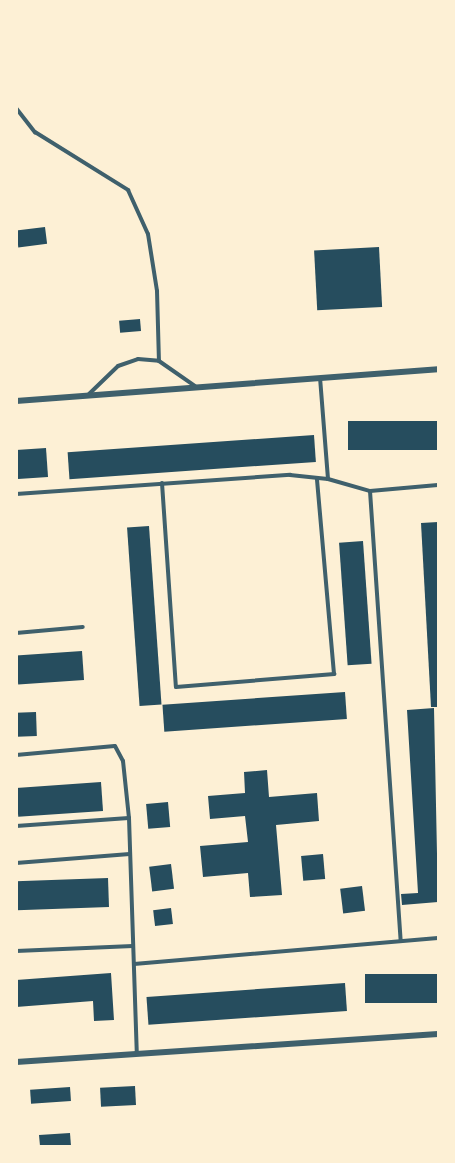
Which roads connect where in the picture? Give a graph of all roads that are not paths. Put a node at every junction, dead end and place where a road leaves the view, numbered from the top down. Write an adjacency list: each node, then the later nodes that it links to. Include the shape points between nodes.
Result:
1 (16, 108): 2 (lane, via 35,132 128,190 148,234 158,302)
2 (159, 361): 5 (lane); 6 (lane, via 124,363)
3 (438, 369): 4 (street)
4 (320, 378): 5 (street); 8 (lane)
5 (196, 387): 6 (street)
6 (86, 397): 7 (street)
7 (16, 401)
8 (328, 479): 9 (lane); 12 (lane)
9 (317, 480): 10 (lane, via 290,475); 10 (lane, via 334,674 176,687)
10 (162, 483): 13 (lane)
11 (438, 485): 12 (lane)
12 (370, 490): 22 (lane)
13 (16, 494)
14 (82, 627): 15 (lane)
15 (16, 633)
16 (16, 755): 17 (lane, via 115,746 123,761)
17 (129, 818): 18 (lane); 19 (lane)
18 (16, 826)
19 (130, 854): 20 (lane); 23 (lane)
20 (16, 863)
21 (438, 938): 22 (lane)
22 (401, 940): 25 (lane)
23 (133, 946): 24 (lane); 25 (lane)
24 (16, 951)
25 (134, 964): 27 (lane)
26 (438, 1034): 27 (street)
27 (137, 1054): 28 (street)
28 (16, 1062)

